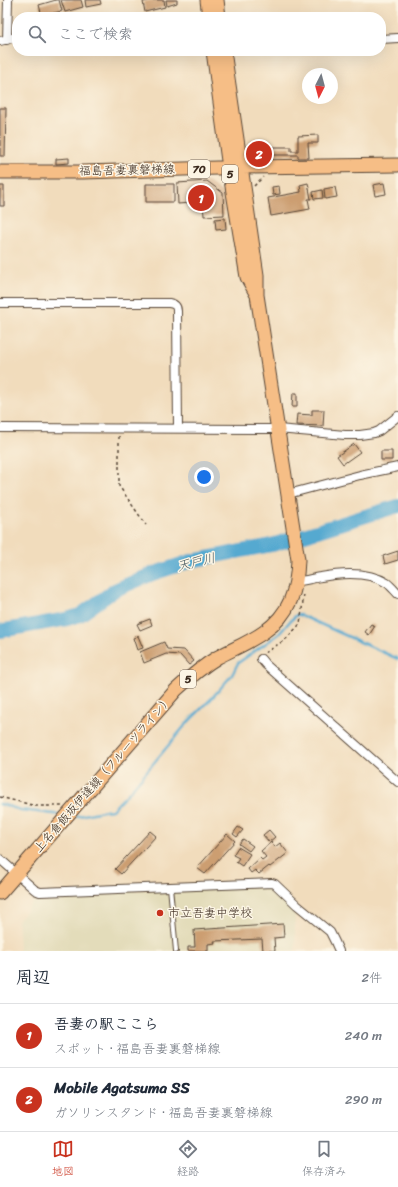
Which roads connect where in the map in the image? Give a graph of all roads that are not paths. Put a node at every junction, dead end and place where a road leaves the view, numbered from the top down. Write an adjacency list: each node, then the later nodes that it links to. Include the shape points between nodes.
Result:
1 (8, 0): 8 (street)
2 (207, 0): 4 (main road)
3 (217, 0): 5 (main road)
4 (208, 12)
5 (218, 12)
6 (398, 38): 7 (street)
7 (386, 39)
8 (3, 40)
9 (214, 56): 12 (main road, 5)
10 (224, 56): 12 (main road, 5)
11 (398, 165): 12 (main road, 福島吾妻裏磐梯線 / 70)
12 (235, 167): 13 (main road, 福島吾妻裏磐梯線 / 70); 18 (main road, 5, via 247,277 257,295)
13 (0, 172)
14 (0, 303): 17 (street, via 176,305)
15 (398, 416): 18 (street, via 379,431 367,435)
16 (0, 428): 17 (street)
17 (178, 428): 18 (street)
18 (278, 429): 20 (main road, 5)
19 (398, 467): 20 (street, via 360,475)
20 (288, 498): 21 (main road, 上名倉飯坂伊達線（フルーツライン） / 5)
21 (301, 580): 22 (street, via 335,574 367,575 386,583); 26 (main road, 上名倉飯坂伊達線（フルーツライン） / 5, via 289,605 278,620 263,633 216,658 186,681)
22 (398, 594)
23 (261, 659): 24 (street)
24 (398, 782)
25 (0, 859): 26 (street)
26 (17, 874): 27 (street, via 40,892); 28 (main road, 上名倉飯坂伊達線（フルーツライン） / 5)
27 (170, 886): 29 (lane); 30 (street, via 272,882 330,932)
28 (0, 893)
29 (176, 951)
30 (339, 951)

